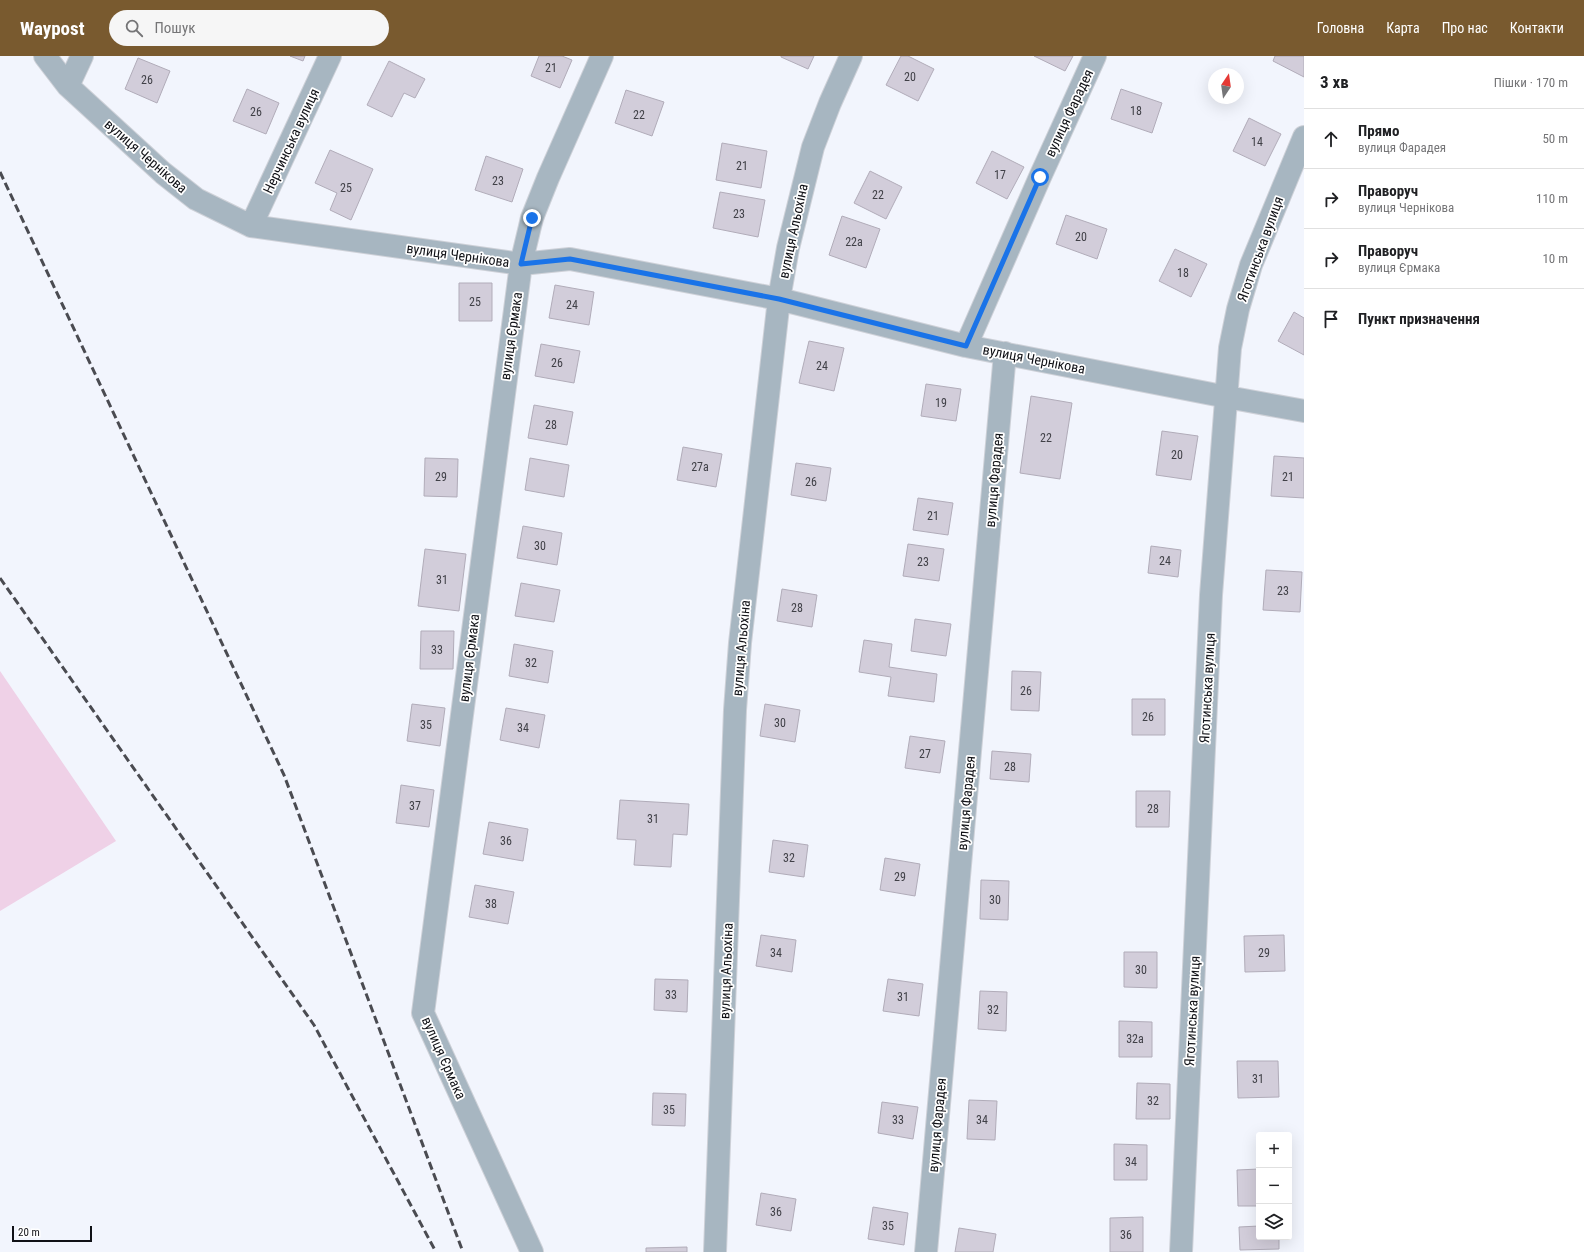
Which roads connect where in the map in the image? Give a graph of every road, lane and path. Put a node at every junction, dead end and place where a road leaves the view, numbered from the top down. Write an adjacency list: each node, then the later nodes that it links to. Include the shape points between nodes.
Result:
1 (45, 56): 7 (street, вулиця Чернікова)
2 (82, 56): 7 (street)
3 (330, 56): 9 (street, Нерчинська вулиця)
4 (602, 56): 10 (street, вулиця Єрмака, via 532,218)
5 (851, 56): 11 (street, вулиця Альохіна, via 813,147 788,248)
6 (1095, 56): 12 (street, вулиця Фарадея)
7 (68, 86): 9 (street, вулиця Чернікова, via 163,173 196,199)
8 (1304, 137): 14 (street, Яготинська вулиця, via 1251,265 1230,348)
9 (251, 226): 10 (street, вулиця Чернікова)
10 (521, 264): 11 (street, вулиця Чернікова, via 570,259); 16 (street, вулиця Єрмака, via 423,1013)
11 (779, 299): 12 (street, вулиця Чернікова); 17 (street, вулиця Альохіна, via 739,651 735,710)
12 (966, 346): 13 (street, вулиця Чернікова)
13 (1005, 353): 14 (street, вулиця Чернікова); 18 (street, вулиця Фарадея)
14 (1226, 398): 15 (street, вулиця Чернікова); 19 (street, Яготинська вулиця, via 1211,595)
15 (1304, 411)
16 (532, 1252)
17 (715, 1252)
18 (926, 1252)
19 (1181, 1252)

